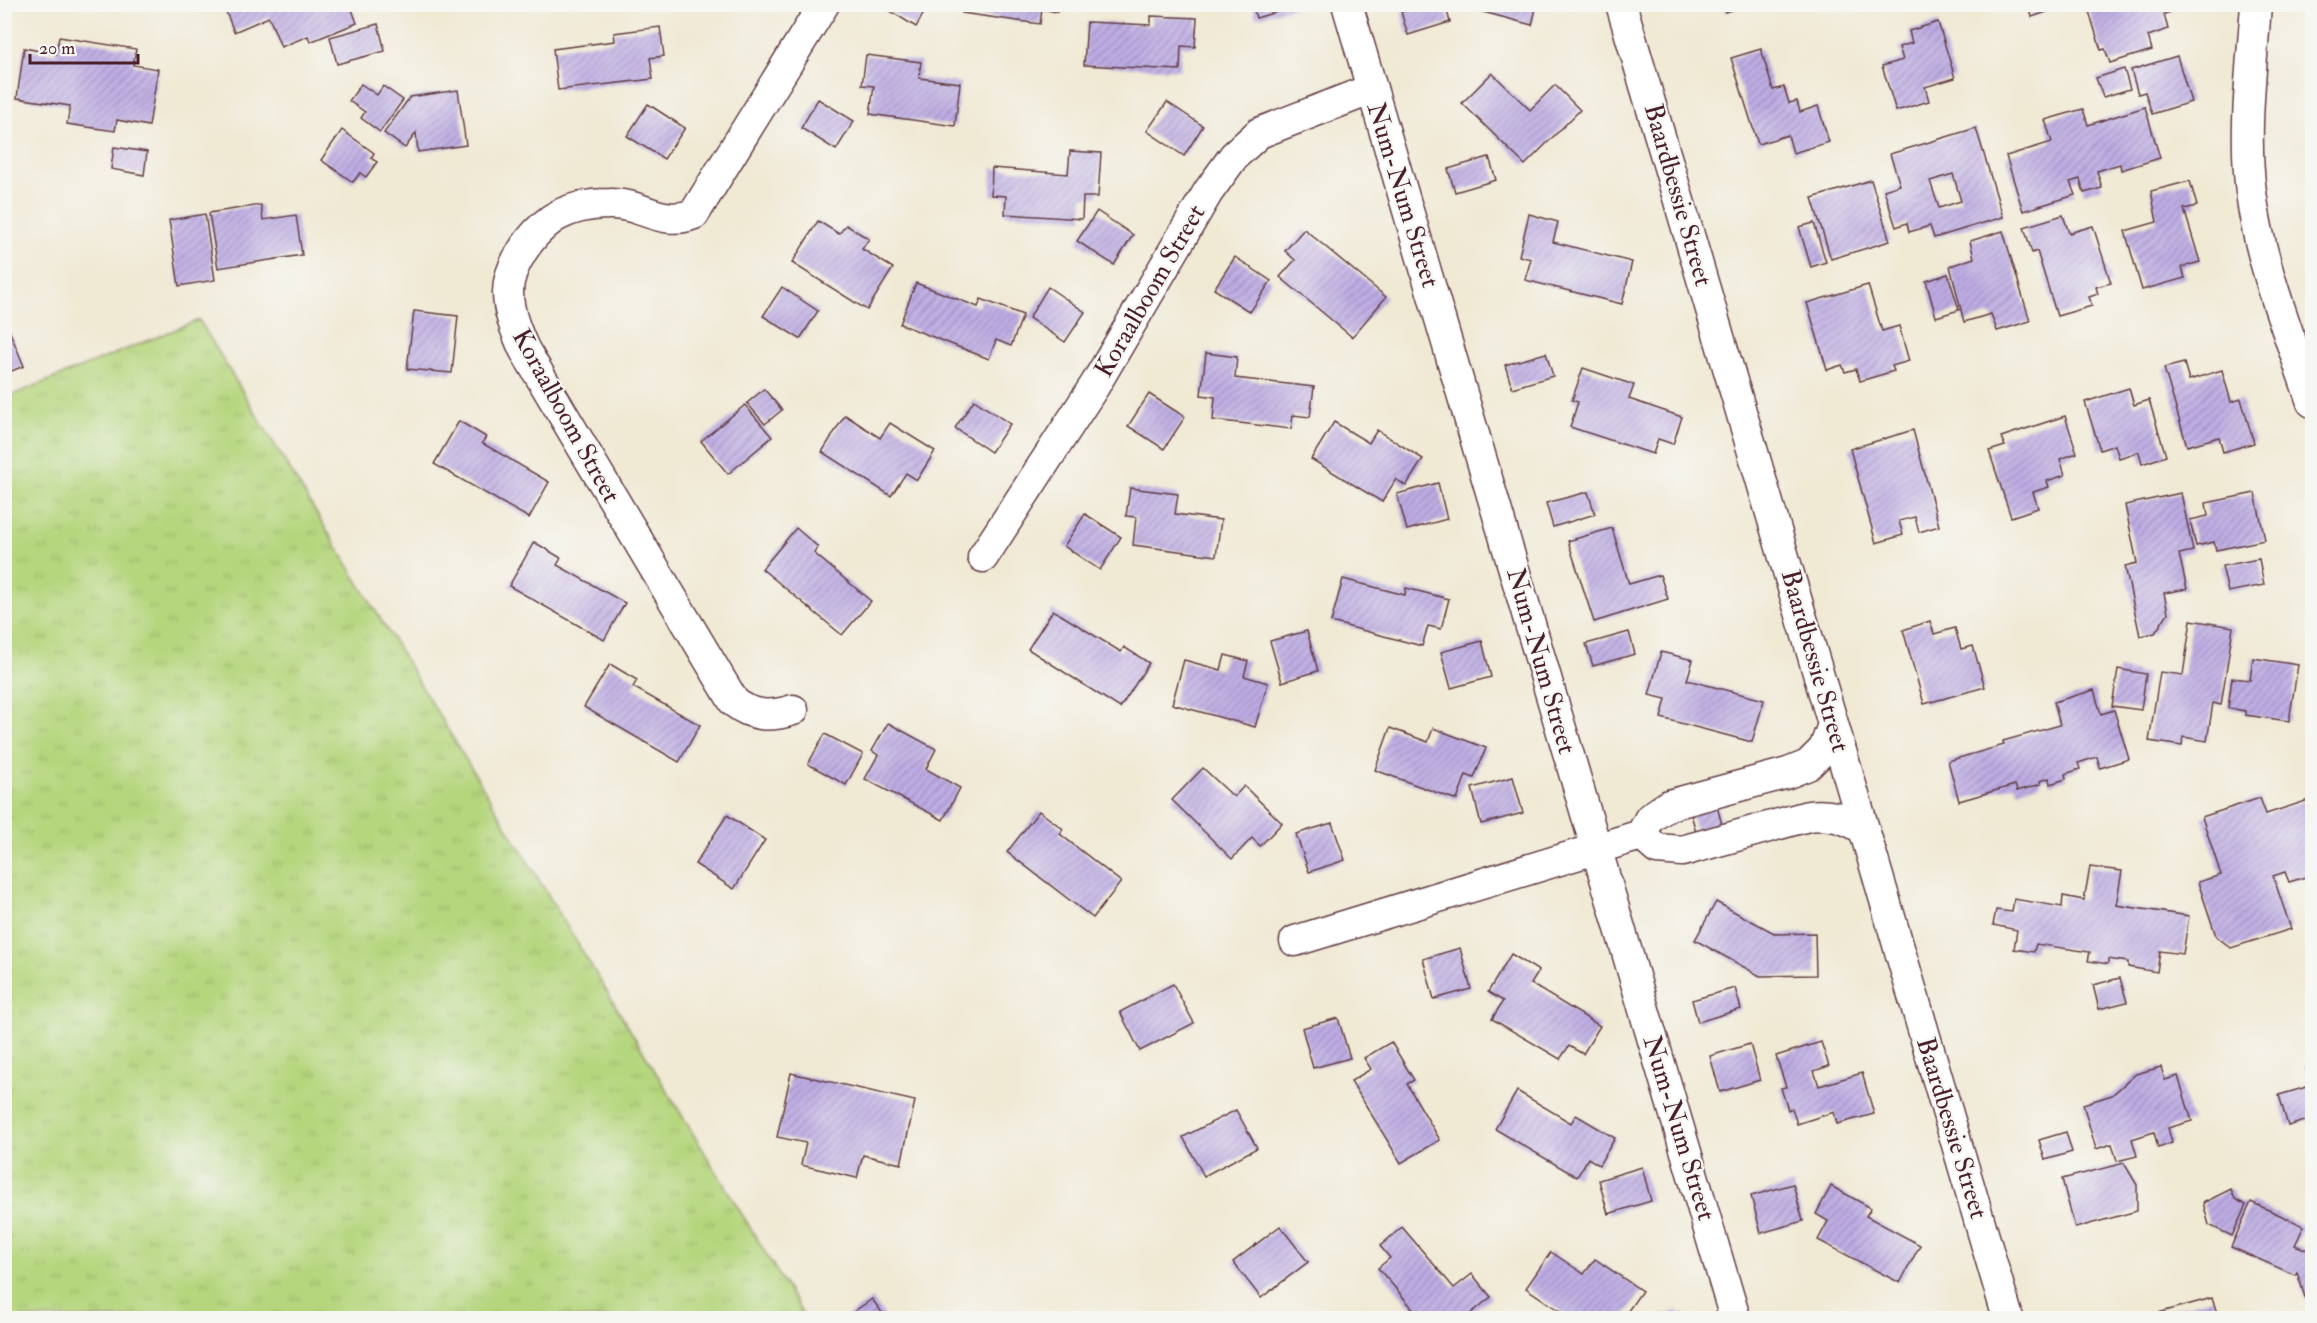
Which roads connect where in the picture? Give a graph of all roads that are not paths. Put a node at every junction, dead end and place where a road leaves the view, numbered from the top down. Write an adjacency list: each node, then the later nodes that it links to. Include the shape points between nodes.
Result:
1 (824, 4): 8 (street, Koraalboom Street, via 694,214 678,220 612,204 581,206 553,219 518,258 508,292 513,324 530,359 734,702 753,713 769,716)
2 (1347, 4): 5 (street, Num-Num Street)
3 (1621, 4): 9 (street, Baardbessie Street)
4 (2256, 4): 6 (street, via 2248,157 2251,192 2281,310)
5 (1372, 89): 7 (street, Koraalboom Street, via 1259,133 1234,156 1208,192 1095,385); 12 (street, Num-Num Street)
6 (2313, 402)
7 (983, 557)
8 (793, 710)
9 (1833, 725): 10 (street, Baardbessie Street); 11 (street, via 1824,749 1808,765 1669,805 1650,818)
10 (1864, 829): 11 (street, via 1827,814 1808,816 1682,851 1657,849); 15 (street, Baardbessie Street)
11 (1641, 835): 12 (street)
12 (1596, 850): 13 (street); 14 (street, Num-Num Street)
13 (1295, 941)
14 (1735, 1318)
15 (2008, 1318)

